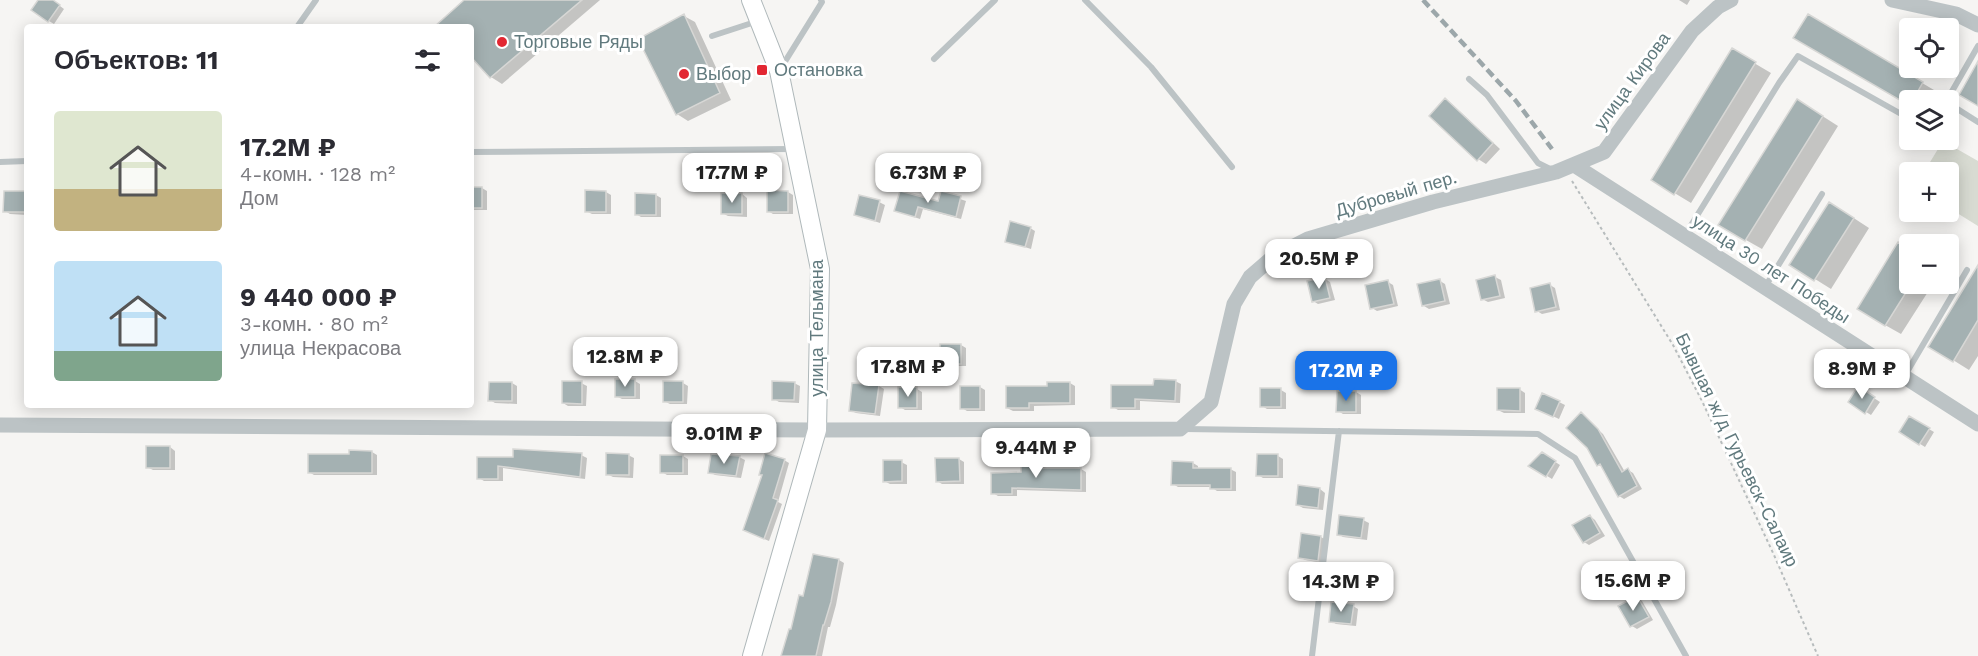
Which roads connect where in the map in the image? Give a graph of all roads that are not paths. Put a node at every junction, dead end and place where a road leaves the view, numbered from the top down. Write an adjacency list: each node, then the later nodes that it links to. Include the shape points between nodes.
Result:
1 (315, 0): 9 (lane)
2 (751, 0): 8 (main road, улица Тельмана)
3 (821, 0): 14 (lane)
4 (995, 0): 13 (lane)
5 (1085, 0): 24 (lane, via 1150,67)
6 (1731, 0): 25 (street, улица Кирова, via 1692,31 1604,152)
7 (1892, 0): 10 (street, via 1956,14)
8 (759, 21): 11 (lane); 14 (main road, улица Тельмана)
9 (299, 24)
10 (1978, 25)
11 (712, 36)
12 (1978, 46): 16 (lane)
13 (934, 59)
14 (779, 71): 20 (main road, улица Тельмана)
15 (1468, 79): 25 (lane, via 1487,95 1538,163)
16 (1954, 90)
17 (1959, 109): 19 (lane)
18 (1899, 113): 27 (lane, via 1798,56)
19 (1978, 122)
20 (797, 149): 21 (lane); 34 (main road, улица Тельмана, via 820,269)
21 (474, 152)
22 (24, 161): 23 (lane)
23 (0, 162)
24 (1232, 167)
25 (1565, 168): 27 (street, улица 30 лет Победы); 33 (street, Дубровый пер., via 1308,239 1273,257 1250,277 1234,304 1211,402)
26 (1822, 194): 29 (lane)
27 (1685, 236): 29 (street, улица 30 лет Победы)
28 (1967, 270): 30 (lane)
29 (1765, 288): 30 (street, улица 30 лет Победы)
30 (1904, 378): 31 (street, улица 30 лет Победы)
31 (1978, 424)
32 (0, 425): 34 (street)
33 (1180, 429): 34 (street); 35 (lane)
34 (817, 430): 36 (main road, улица Тельмана)
35 (1339, 431): 37 (lane); 38 (lane, via 1538,434 1575,458)
36 (752, 656)
37 (1312, 656)
38 (1686, 656)

